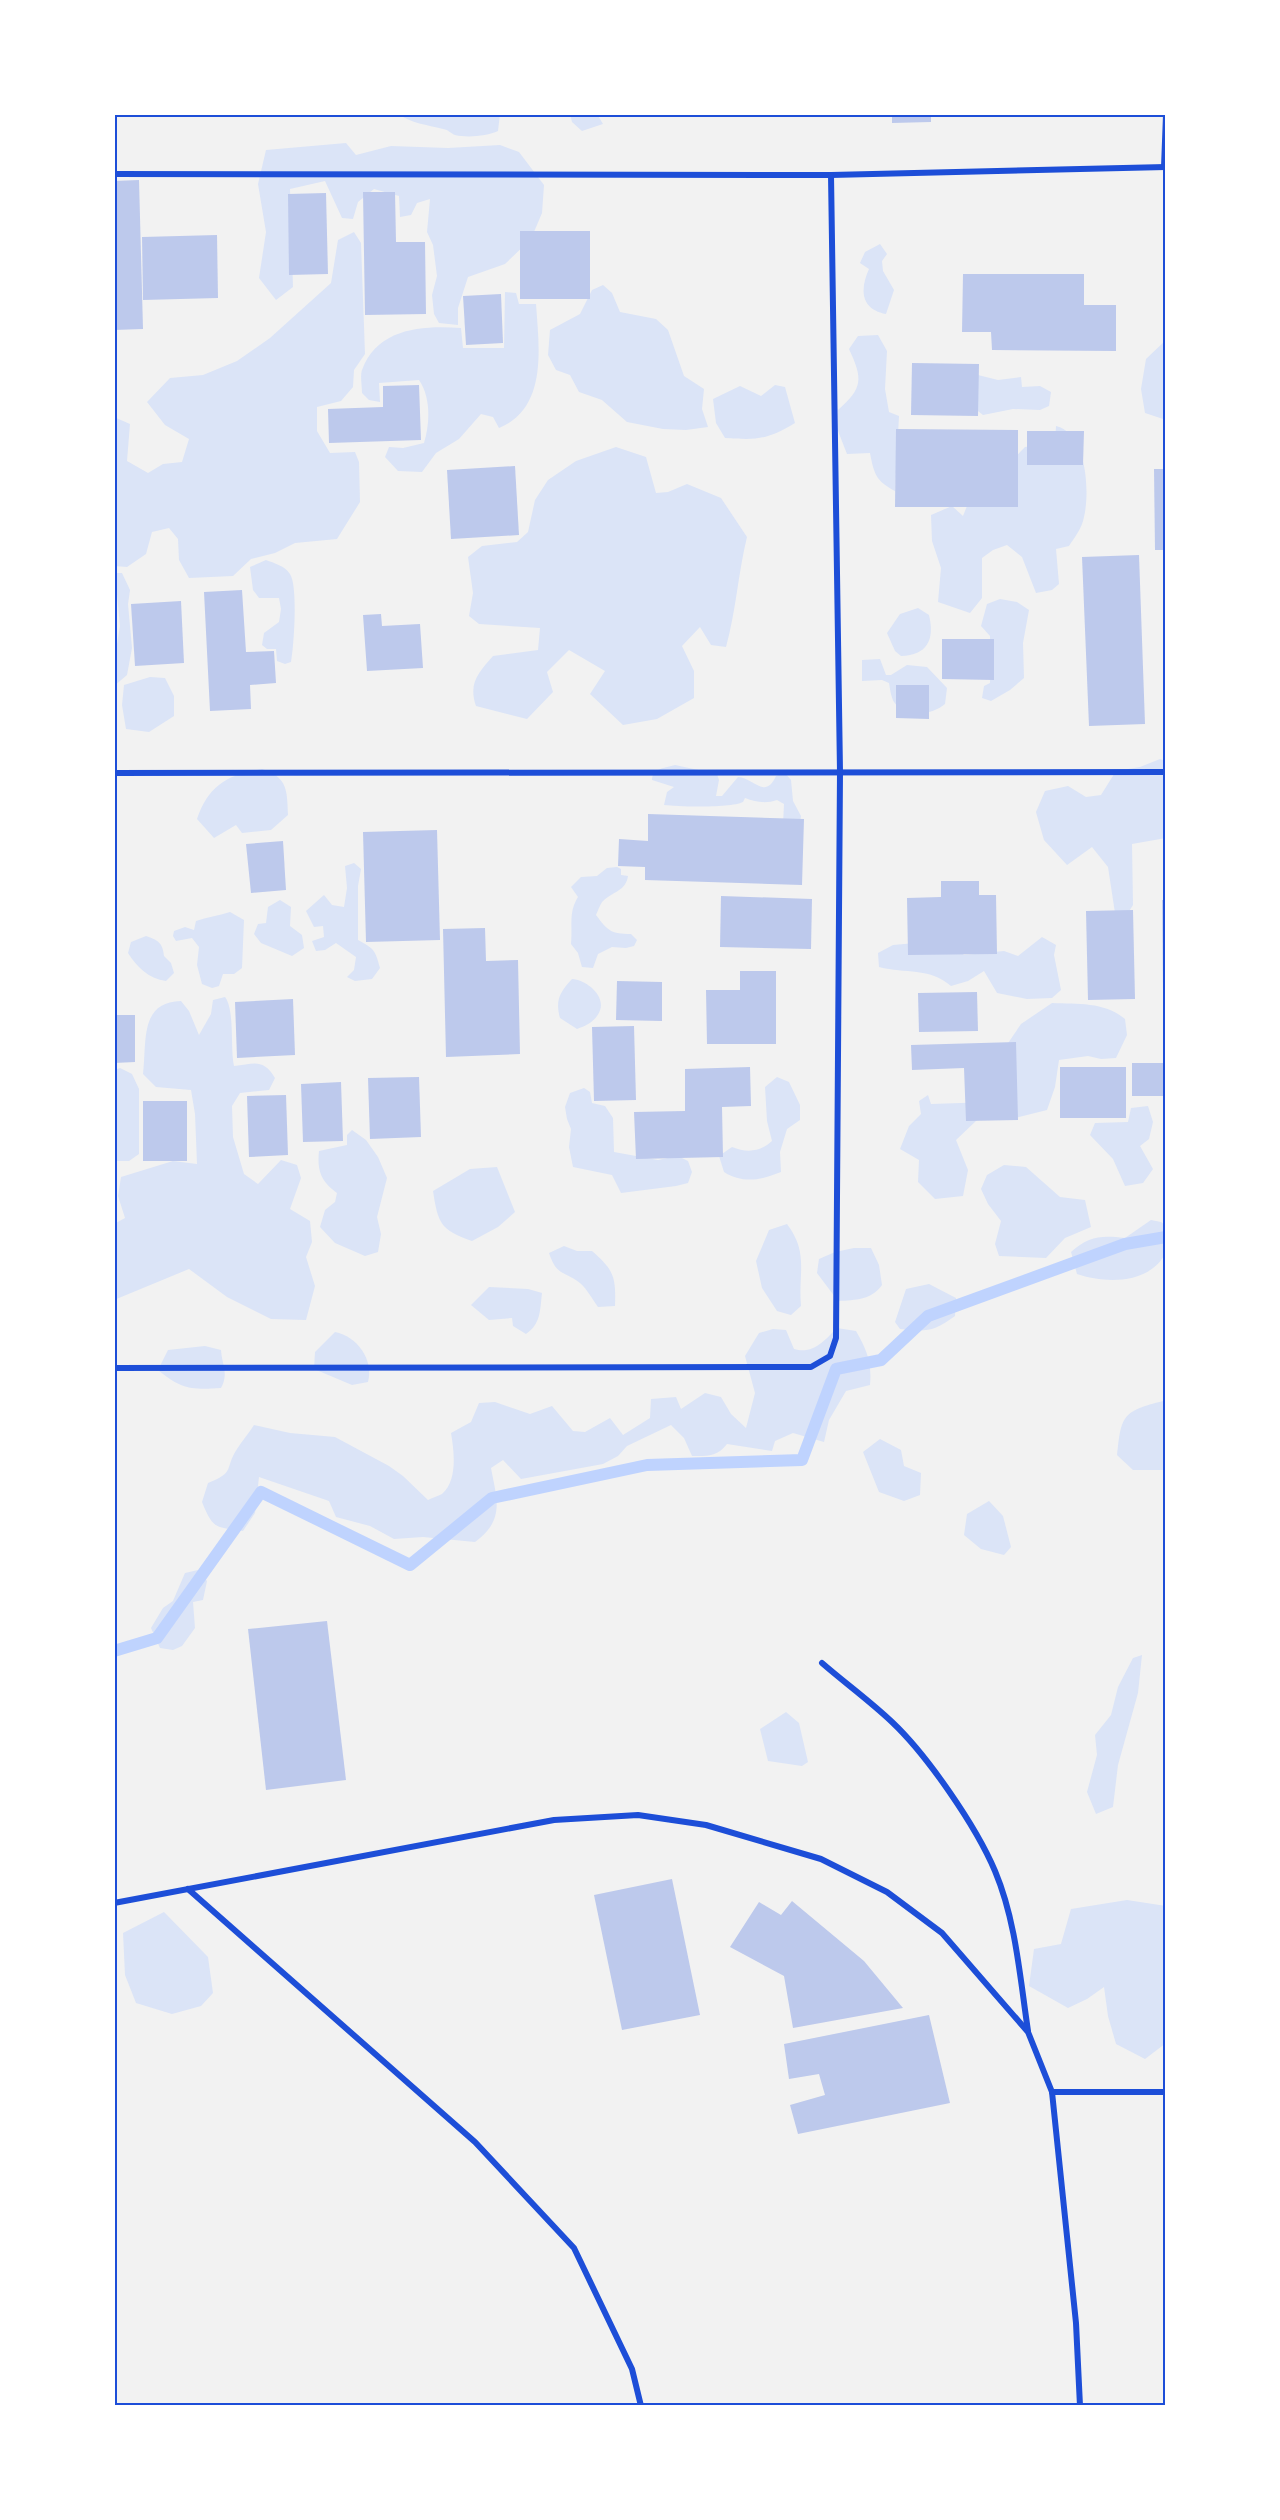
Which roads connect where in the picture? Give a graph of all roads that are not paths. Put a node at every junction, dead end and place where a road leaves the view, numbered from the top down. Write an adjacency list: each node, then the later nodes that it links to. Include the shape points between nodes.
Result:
1 (1166, 115): 2 (street)
2 (1165, 167): 4 (street)
3 (114, 174): 4 (street)
4 (831, 176): 6 (street)
5 (114, 772): 6 (street)
6 (840, 772): 7 (street); 8 (street, via 836,1338 830,1356 811,1367)
7 (1166, 772)
8 (114, 1368)
9 (822, 1663): 12 (street, via 892,1722 932,1769 965,1817 995,1871 1013,1931)
10 (188, 1889): 11 (street); 12 (street, via 554,1820 638,1815 706,1825 821,1859 887,1892 942,1933); 15 (street, via 476,2142 574,2248 632,2369)
11 (114, 1903)
12 (1028, 2032): 13 (street)
13 (1052, 2092): 14 (street); 16 (street, via 1076,2323)
14 (1166, 2092)
15 (641, 2406)
16 (1080, 2406)

